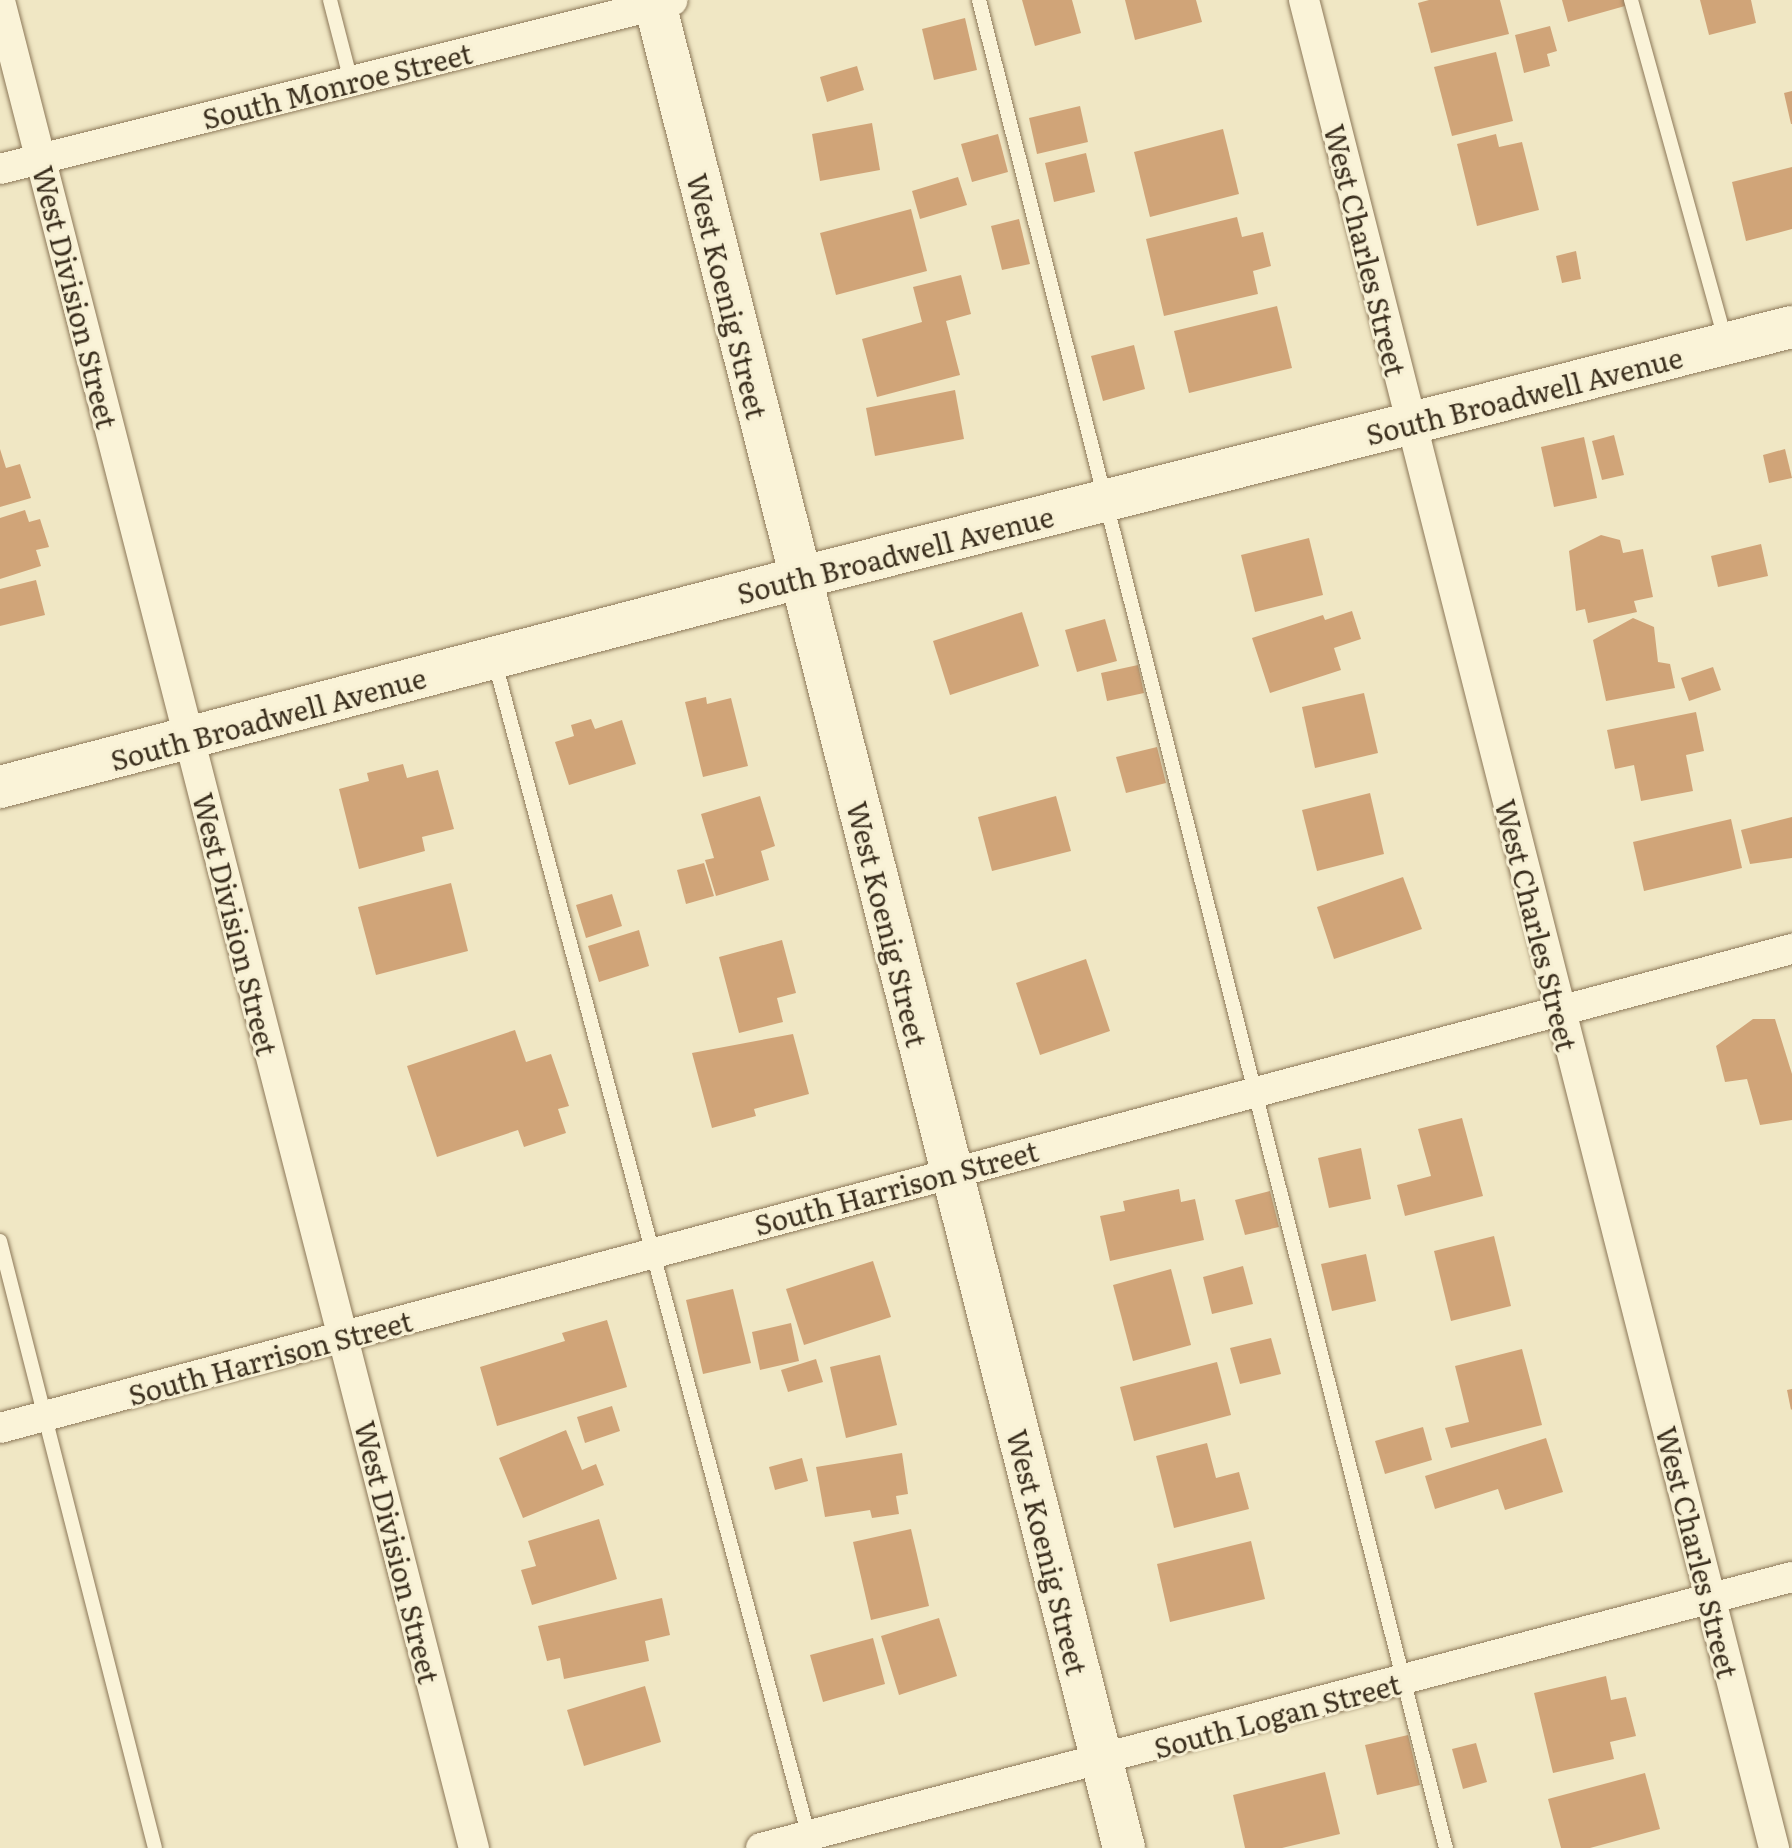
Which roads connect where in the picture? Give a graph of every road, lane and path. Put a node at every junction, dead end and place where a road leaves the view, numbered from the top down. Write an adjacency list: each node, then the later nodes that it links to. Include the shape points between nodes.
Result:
1 (330, 0): 7 (lane)
2 (979, 0): 13 (lane)
3 (1304, 0): 12 (street, West Charles Street)
4 (1631, 0): 11 (lane)
5 (0, 1): 8 (street, West Division Street)
6 (661, 2): 7 (street, South Monroe Street); 14 (street, West Koenig Street)
7 (351, 81): 8 (street, South Monroe Street)
8 (40, 159): 9 (street, South Monroe Street); 16 (street, West Division Street)
9 (0, 169)
10 (1792, 327): 11 (street, South Broadwell Avenue)
11 (1726, 344): 12 (street, South Broadwell Avenue)
12 (1410, 424): 13 (street, South Broadwell Avenue); 19 (street, West Charles Street)
13 (1103, 502): 14 (street, South Broadwell Avenue); 20 (lane)
14 (799, 578): 15 (street, South Broadwell Avenue); 21 (street, West Koenig Street)
15 (494, 659): 16 (street, South Broadwell Avenue); 23 (lane)
16 (189, 740): 17 (street, South Broadwell Avenue); 24 (street, West Division Street)
17 (0, 787)
18 (1792, 949): 19 (street, South Harrison Street)
19 (1558, 1008): 20 (street, South Harrison Street); 28 (street, West Charles Street)
20 (1252, 1090): 21 (street, South Harrison Street); 29 (lane)
21 (951, 1171): 23 (street, South Harrison Street); 30 (street, West Koenig Street)
22 (0, 1241): 25 (lane)
23 (653, 1253): 24 (street, South Harrison Street); 31 (lane)
24 (343, 1339): 25 (street, South Harrison Street); 33 (street, West Division Street)
25 (45, 1416): 26 (street, South Harrison Street); 32 (lane)
26 (0, 1428)
27 (1792, 1577): 28 (street, South Logan Street)
28 (1711, 1600): 29 (street, South Logan Street); 37 (street, West Charles Street)
29 (1402, 1682): 30 (street, South Logan Street); 36 (lane)
30 (1101, 1761): 31 (street, South Logan Street); 35 (street, West Koenig Street)
31 (810, 1842): 34 (street, South Logan Street)
32 (155, 1848)
33 (474, 1848)
34 (761, 1848)
35 (1124, 1848)
36 (1446, 1848)
37 (1774, 1848)

